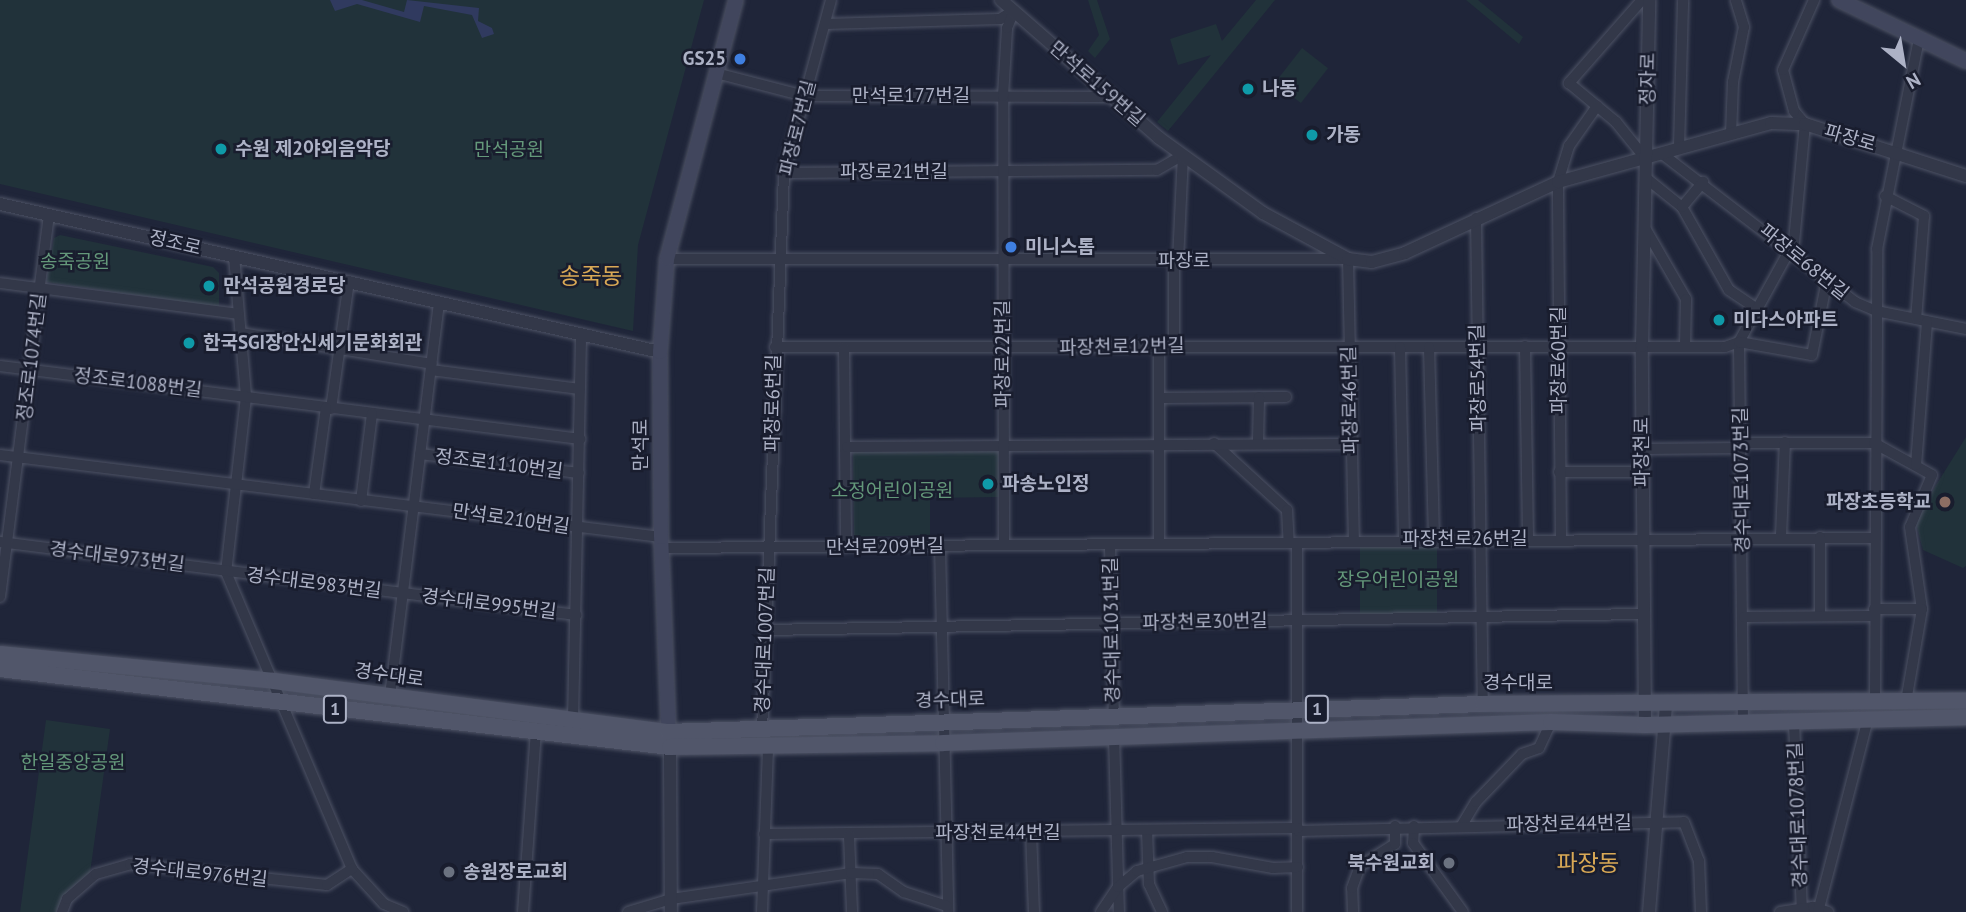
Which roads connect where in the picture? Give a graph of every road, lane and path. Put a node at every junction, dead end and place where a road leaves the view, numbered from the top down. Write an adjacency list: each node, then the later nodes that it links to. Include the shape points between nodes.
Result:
1 (736, 0): 14 (main road, 만석로)
2 (831, 0): 11 (street, 파장로7번길)
3 (1001, 0): 10 (street, 만석로159번길)
4 (1643, 0): 18 (street, via 1569,83)
5 (1649, 0): 25 (street, 정자로)
6 (1683, 0): 21 (street)
7 (1736, 0): 20 (street, via 1744,27 1733,82)
8 (1814, 0): 19 (street, via 1783,70 1794,111)
9 (1839, 0): 12 (main road)
10 (1014, 11): 11 (street, via 1000,19); 16 (street, via 1007,28); 17 (street, 만석로159번길)
11 (825, 24): 15 (street, 파장로7번길)
12 (1919, 39): 13 (main road); 22 (street)
13 (1966, 61)
14 (716, 73): 15 (street, 만석로177번길); 40 (main road, 만석로)
15 (804, 96): 16 (street, 만석로177번길); 27 (street, 파장로7번길)
16 (1003, 96): 17 (street, 만석로177번길); 26 (street)
17 (1110, 97): 24 (street, 만석로159번길)
18 (1597, 106): 25 (street); 30 (street, 파장로60번길, via 1569,146)
19 (1805, 124): 20 (street, 파장로, via 1771,123); 22 (street, 파장로); 38 (street)
20 (1731, 134): 21 (street, 파장로)
21 (1679, 147): 23 (street, 파장로)
22 (1894, 151): 28 (street, 파장로); 32 (street)
23 (1661, 153): 25 (street, 파장로); 31 (street, 파장로68번길)
24 (1183, 155): 26 (street, 파장로21번길, via 1157,170); 42 (street, 만석로159번길, via 1263,214); 44 (street)
25 (1646, 159): 29 (street, 파장천로); 30 (street, 파장로)
26 (1003, 171): 27 (street, 파장로21번길); 43 (street)
27 (785, 173): 41 (street, 파장로7번길)
28 (1966, 176)
29 (1646, 178): 34 (street); 37 (street, 파장천로)
30 (1558, 181): 36 (street, 파장로); 63 (street, 파장로60번길)
31 (1703, 182): 34 (street); 38 (street, 파장로68번길)
32 (1885, 197): 51 (street); 53 (street, via 1924,216)
33 (0, 205): 35 (street, 정조로)
34 (1682, 207): 50 (street, via 1729,289)
35 (49, 215): 39 (street, 정조로); 48 (street, 정조로1074번길)
36 (1476, 218): 42 (street, 파장로, via 1405,253 1371,262); 70 (street, 파장로54번길)
37 (1643, 224): 64 (street, 파장천로); 65 (street, via 1686,299)
38 (1790, 250): 45 (street, 파장로68번길); 50 (street)
39 (234, 256): 46 (street, 정조로); 52 (street)
40 (667, 259): 41 (street, 파장로); 73 (main road, 만석로)
41 (781, 259): 43 (street, 파장로); 71 (street, 파장로6번길)
42 (1348, 259): 44 (street, 파장로); 67 (street, 파장로46번길)
43 (1003, 261): 44 (street, 파장로); 72 (street, 파장로22번길)
44 (1176, 261): 59 (street)
45 (1827, 280): 51 (street, 파장로68번길); 58 (street, 파장천로12번길, via 1812,355)
46 (349, 281): 49 (street, 정조로); 60 (street)
47 (0, 283): 48 (street)
48 (40, 288): 52 (street); 76 (street, 정조로1074번길)
49 (439, 302): 57 (street, 정조로); 75 (street, 경수대로983번길)
50 (1759, 310): 58 (street)
51 (1875, 311): 53 (street, 파장로68번길); 90 (street)
52 (238, 314): 56 (street)
53 (1916, 319): 54 (street, 파장로68번길)
54 (1927, 321): 55 (street, 파장로68번길); 99 (street)
55 (1966, 329)
56 (241, 333): 60 (street); 78 (street)
57 (581, 336): 73 (street, 정조로); 77 (street, 정조로1110번길)
58 (1739, 342): 65 (street, 파장천로12번길); 92 (street, 경수대로1073번길)
59 (1174, 345): 61 (street, 파장천로12번길); 67 (street, 파장천로12번길)
60 (339, 346): 75 (street); 82 (street)
61 (1159, 346): 72 (street, 파장천로12번길); 81 (street)
62 (1525, 346): 63 (street, 파장천로12번길); 70 (street, 파장천로12번길); 115 (street)
63 (1559, 346): 64 (street, 파장천로12번길); 100 (street, 파장로60번길)
64 (1642, 346): 65 (street, 파장천로12번길); 95 (street, 파장천로)
65 (1685, 346)
66 (844, 347): 71 (street, 파장천로12번길); 72 (street, 파장천로12번길); 93 (street)
67 (1349, 347): 68 (street, 파장천로12번길); 91 (street, 파장로46번길)
68 (1400, 347): 69 (street, 파장천로12번길); 113 (street)
69 (1429, 347): 70 (street, 파장천로12번길); 110 (street)
70 (1476, 347): 114 (street, 파장로54번길)
71 (775, 348): 127 (street, 파장로6번길)
72 (1003, 348): 94 (street, 파장로22번길)
73 (660, 352): 120 (main road, 만석로)
74 (0, 366): 76 (street, 정조로1088번길)
75 (431, 367): 77 (street); 84 (street, 경수대로983번길)
76 (29, 369): 78 (street, 정조로1088번길); 98 (street, 정조로1074번길)
77 (580, 389): 85 (street, 정조로1110번길)
78 (247, 397): 82 (street, 정조로1088번길); 103 (street)
79 (1259, 397): 80 (street); 81 (street); 86 (street)
80 (1286, 397)
81 (1160, 398): 88 (street)
82 (329, 408): 83 (street, 정조로1088번길); 104 (street)
83 (372, 414): 84 (street, 정조로1110번길); 105 (street)
84 (424, 421): 85 (street, 정조로1110번길); 96 (street, 경수대로983번길)
85 (580, 439): 102 (street, 정조로1110번길)
86 (1258, 442): 89 (street); 91 (street)
87 (1785, 442): 90 (street); 92 (street); 108 (street)
88 (1160, 443): 89 (street); 94 (street); 122 (street)
89 (1214, 443): 121 (street, via 1287,510)
90 (1874, 443): 99 (street); 112 (street)
91 (1351, 444): 118 (street, 파장로46번길)
92 (1742, 445): 95 (street); 111 (street, 경수대로1073번길)
93 (847, 447): 94 (street); 126 (street)
94 (1003, 447): 123 (street, 파장로22번길)
95 (1643, 449): 101 (street, 파장천로)
96 (420, 454): 102 (street, 정조로1110번길); 106 (street, 경수대로983번길)
97 (0, 455): 98 (street, 만석로210번길)
98 (20, 457): 103 (street, 만석로210번길); 119 (street, 정조로1074번길)
99 (1916, 465): 131 (street, via 1932,475 1910,527)
100 (1559, 472): 101 (street); 116 (street, 파장로60번길)
101 (1643, 472): 117 (street, 파장천로)
102 (579, 473): 107 (street, 정조로1110번길)
103 (238, 485): 104 (street, 만석로210번길); 128 (street)
104 (314, 494): 105 (street, 만석로210번길)
105 (361, 500): 106 (street, 만석로210번길)
106 (414, 507): 107 (street, 만석로210번길); 129 (street, 경수대로983번길)
107 (577, 528): 120 (street, 만석로210번길); 134 (street, 경수대로995번길)
108 (1782, 536): 109 (street, 파장천로26번길); 111 (street, 파장천로26번길)
109 (1821, 537): 112 (street, 파장천로26번길); 135 (street)
110 (1434, 538): 113 (street, 파장천로26번길); 114 (street, 파장천로26번길)
111 (1744, 538): 117 (street, 파장천로26번길); 137 (street, 경수대로1073번길)
112 (1873, 538): 132 (street)
113 (1404, 539): 118 (street, 파장천로26번길)
114 (1482, 539): 115 (street, 파장천로26번길); 136 (street, 파장로54번길)
115 (1528, 539): 116 (street, 파장천로26번길)
116 (1561, 539): 117 (street, 파장천로26번길)
117 (1642, 539): 133 (street, 파장천로)
118 (1354, 541): 121 (street, 파장천로26번길)
119 (4, 543): 128 (street, 경수대로973번길); 130 (street, 정조로1074번길)
120 (661, 543): 127 (street, 만석로209번길); 172 (main road, 만석로)
121 (1293, 543): 122 (street, 파장천로26번길); 138 (street)
122 (1159, 544): 124 (street, 파장천로26번길)
123 (1004, 545): 124 (street, 만석로209번길); 125 (street, 만석로209번길)
124 (1110, 545): 139 (street, 경수대로1031번길)
125 (940, 546): 126 (street, 만석로209번길); 140 (street)
126 (846, 547): 127 (street, 만석로209번길)
127 (768, 548): 141 (street, 경수대로1007번길)
128 (226, 572): 129 (street, 경수대로983번길); 145 (street)
129 (402, 593): 134 (street, 경수대로995번길); 147 (street, 경수대로983번길)
130 (0, 597)
131 (1922, 609): 132 (street); 151 (street)
132 (1874, 612): 135 (street); 150 (street)
133 (1643, 614): 136 (street, 파장천로30번길); 153 (street, 파장천로)
134 (576, 615): 160 (street, 경수대로995번길)
135 (1820, 616): 137 (street)
136 (1483, 617): 138 (street, 파장천로30번길); 152 (street, 파장로54번길)
137 (1744, 617): 155 (street, 경수대로1073번길)
138 (1298, 620): 139 (street, 파장천로30번길); 156 (street)
139 (1114, 624): 140 (street, 파장천로30번길); 157 (street, 경수대로1031번길)
140 (941, 627): 141 (street, 파장천로30번길); 169 (street)
141 (766, 630): 171 (street, 경수대로1007번길)
142 (0, 654): 144 (main road, 경수대로 / 1)
143 (0, 669): 146 (main road, 경수대로 / 1)
144 (200, 676): 145 (main road, 경수대로 / 1); 146 (main road, via 197,682 176,679)
145 (274, 681): 147 (main road, 경수대로 / 1); 148 (street)
146 (160, 688): 148 (main road, 경수대로 / 1)
147 (390, 696): 160 (main road, 경수대로 / 1)
148 (282, 701): 167 (main road, 경수대로 / 1); 188 (street)
149 (1966, 701): 151 (main road, 경수대로 / 1)
150 (1875, 702): 151 (main road, 경수대로 / 1); 155 (main road, 경수대로 / 1)
151 (1906, 702)
152 (1483, 704): 153 (main road, 경수대로 / 1); 156 (main road, 경수대로 / 1)
153 (1644, 705): 154 (main road, 경수대로 / 1); 165 (street, 파장천로)
154 (1666, 705): 155 (main road, 경수대로 / 1); 164 (street)
155 (1743, 705): 163 (street, 경수대로1073번길)
156 (1298, 709): 157 (main road, 경수대로 / 1); 166 (street)
157 (1114, 715): 169 (main road, 경수대로 / 1)
158 (1966, 717): 159 (main road, 경수대로 / 1)
159 (1868, 719): 162 (main road, 경수대로 / 1); 195 (street)
160 (573, 720): 168 (main road, 경수대로 / 1)
161 (1551, 722): 165 (main road, 경수대로 / 1); 166 (main road, 경수대로 / 1); 174 (street, 경수대로, via 1539,748 1522,754 1476,802)
162 (1794, 722): 163 (main road, 경수대로 / 1); 194 (street, 경수대로1078번길)
163 (1743, 723): 164 (main road, 경수대로 / 1)
164 (1666, 724): 165 (main road, 경수대로 / 1); 173 (street)
165 (1645, 725)
166 (1298, 731): 170 (main road, 경수대로 / 1); 179 (street)
167 (536, 732): 168 (main road, 경수대로 / 1); 198 (street)
168 (610, 733): 172 (main road, 경수대로 / 1)
169 (943, 733): 170 (main road, 경수대로 / 1); 171 (main road, 경수대로 / 1); 181 (street)
170 (1114, 736): 177 (street)
171 (760, 737): 172 (main road, 경수대로 / 1); 172 (main road, 경수대로 / 1, via 724,742 723,747); 182 (street, 경수대로1007번길)
172 (669, 739): 192 (street, 만석로)
173 (1660, 823): 174 (street, 파장천로44번길); 209 (street); 210 (street, via 1684,822 1695,843)
174 (1462, 825): 176 (street, 파장천로44번길)
175 (1395, 826): 176 (street, 파장천로44번길); 179 (street, 파장천로44번길); 185 (street)
176 (1414, 826): 184 (street)
177 (1118, 830): 178 (street, 파장천로44번길); 180 (street, 파장천로44번길); 190 (street)
178 (1147, 830): 179 (street, 파장천로44번길); 186 (street)
179 (1298, 830): 187 (street)
180 (1031, 831): 181 (street, 파장천로44번길); 202 (street)
181 (946, 832): 183 (street, 파장천로44번길); 193 (street)
182 (764, 834): 183 (street, 파장천로44번길); 191 (street, 경수대로1007번길)
183 (849, 836): 189 (street)
184 (1413, 843): 185 (street); 208 (street)
185 (1395, 844): 207 (street, via 1360,866 1352,888)
186 (1150, 866): 187 (street, via 1212,857 1242,865); 190 (street); 205 (street, via 1149,884)
187 (1298, 867): 206 (street)
188 (352, 869): 196 (street, 경수대로976번길, via 327,885 130,864 96,874 67,899); 197 (street, via 383,904)
189 (851, 873): 191 (street); 193 (street, via 878,874 904,892); 201 (street)
190 (1118, 887): 203 (street); 204 (street)
191 (762, 888): 192 (street); 200 (street, 경수대로1007번길)
192 (671, 905): 199 (street)
193 (948, 909)
194 (1801, 910): 195 (street); 211 (street, 경수대로1078번길)
195 (1822, 911)
196 (62, 912)
197 (403, 912)
198 (523, 912)
199 (628, 912)
200 (762, 912)
201 (852, 912)
202 (1034, 912)
203 (1101, 912)
204 (1119, 912)
205 (1162, 912)
206 (1297, 912)
207 (1353, 912)
208 (1463, 912)
209 (1649, 912)
210 (1701, 912)
211 (1780, 912)

